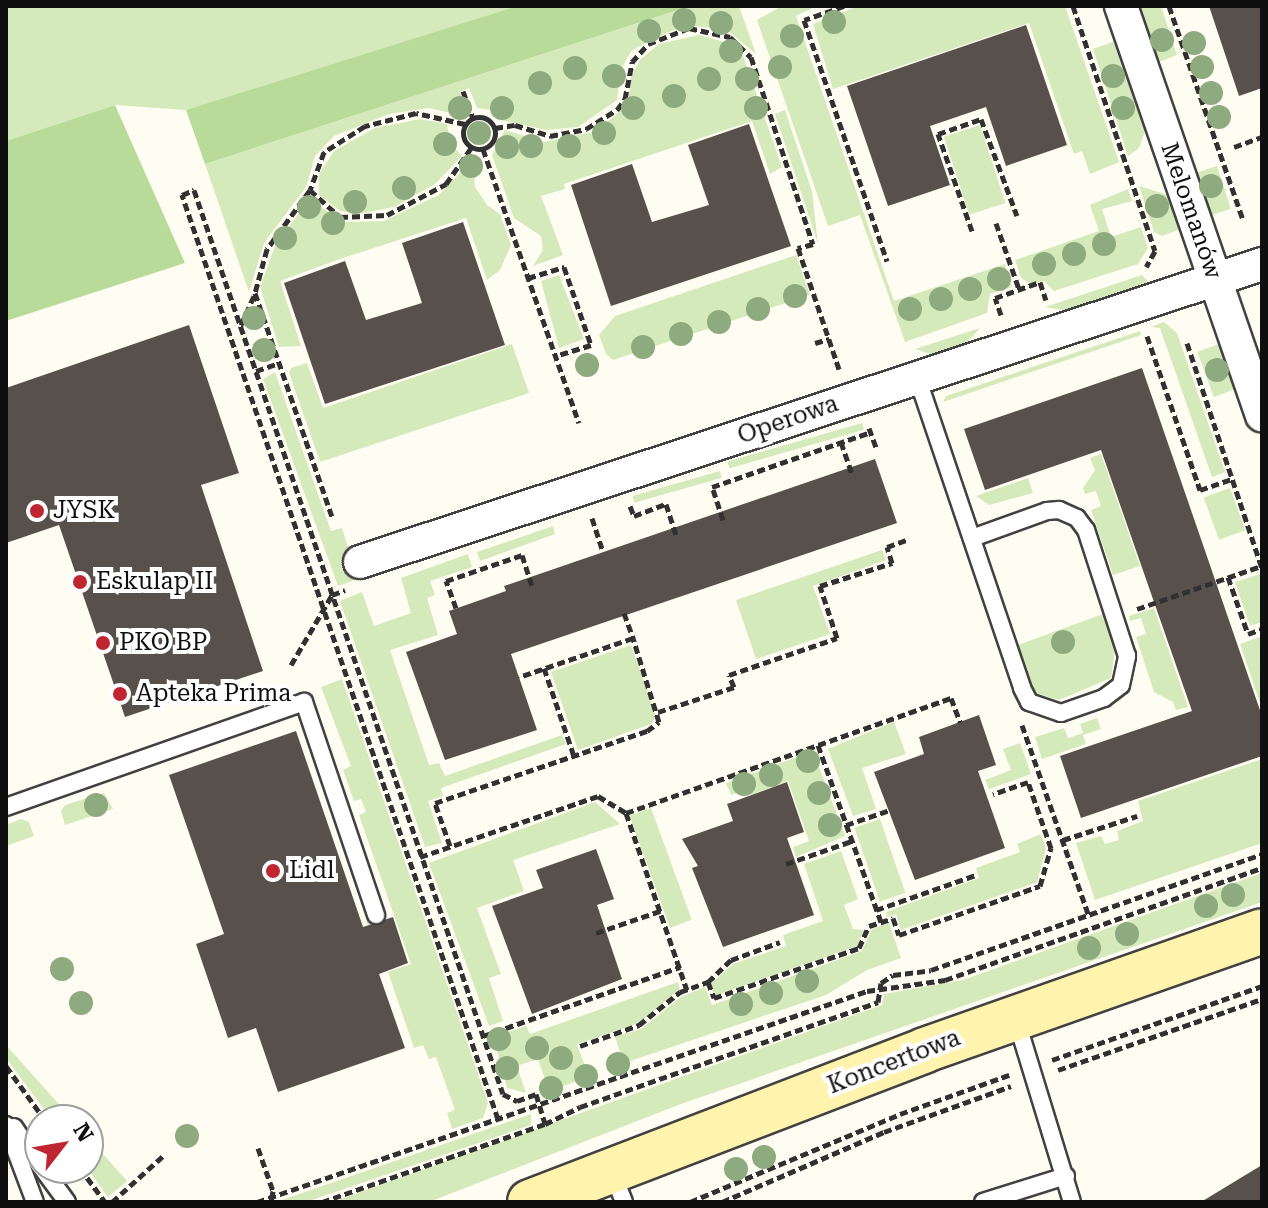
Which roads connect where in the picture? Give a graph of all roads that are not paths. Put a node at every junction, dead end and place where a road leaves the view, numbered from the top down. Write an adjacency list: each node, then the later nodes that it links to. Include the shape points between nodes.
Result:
1 (1121, 6): 3 (street, Melomanów)
2 (1262, 264): 3 (street, Operowa)
3 (1215, 279): 4 (street, Operowa); 5 (street, Melomanów)
4 (917, 377): 6 (lane); 7 (street, Operowa)
5 (1262, 415)
6 (972, 538): 6 (lane, via 1029,702 1061,713 1104,698 1121,685 1127,656 1086,530 1069,512 1047,511)
7 (360, 562)
8 (6, 807): 9 (lane, via 304,702)
9 (376, 915)
10 (1262, 931): 11 (street, Koncertowa)
11 (1015, 1017): 15 (lane); 17 (street, Koncertowa)
12 (6, 1116): 14 (lane)
13 (6, 1125): 18 (lane)
14 (24, 1142)
15 (1066, 1176): 21 (lane); 22 (lane)
16 (54, 1184): 19 (lane)
17 (618, 1186): 20 (street, Koncertowa)
18 (35, 1202)
19 (67, 1202)
20 (530, 1202)
21 (983, 1202)
22 (1072, 1202)

